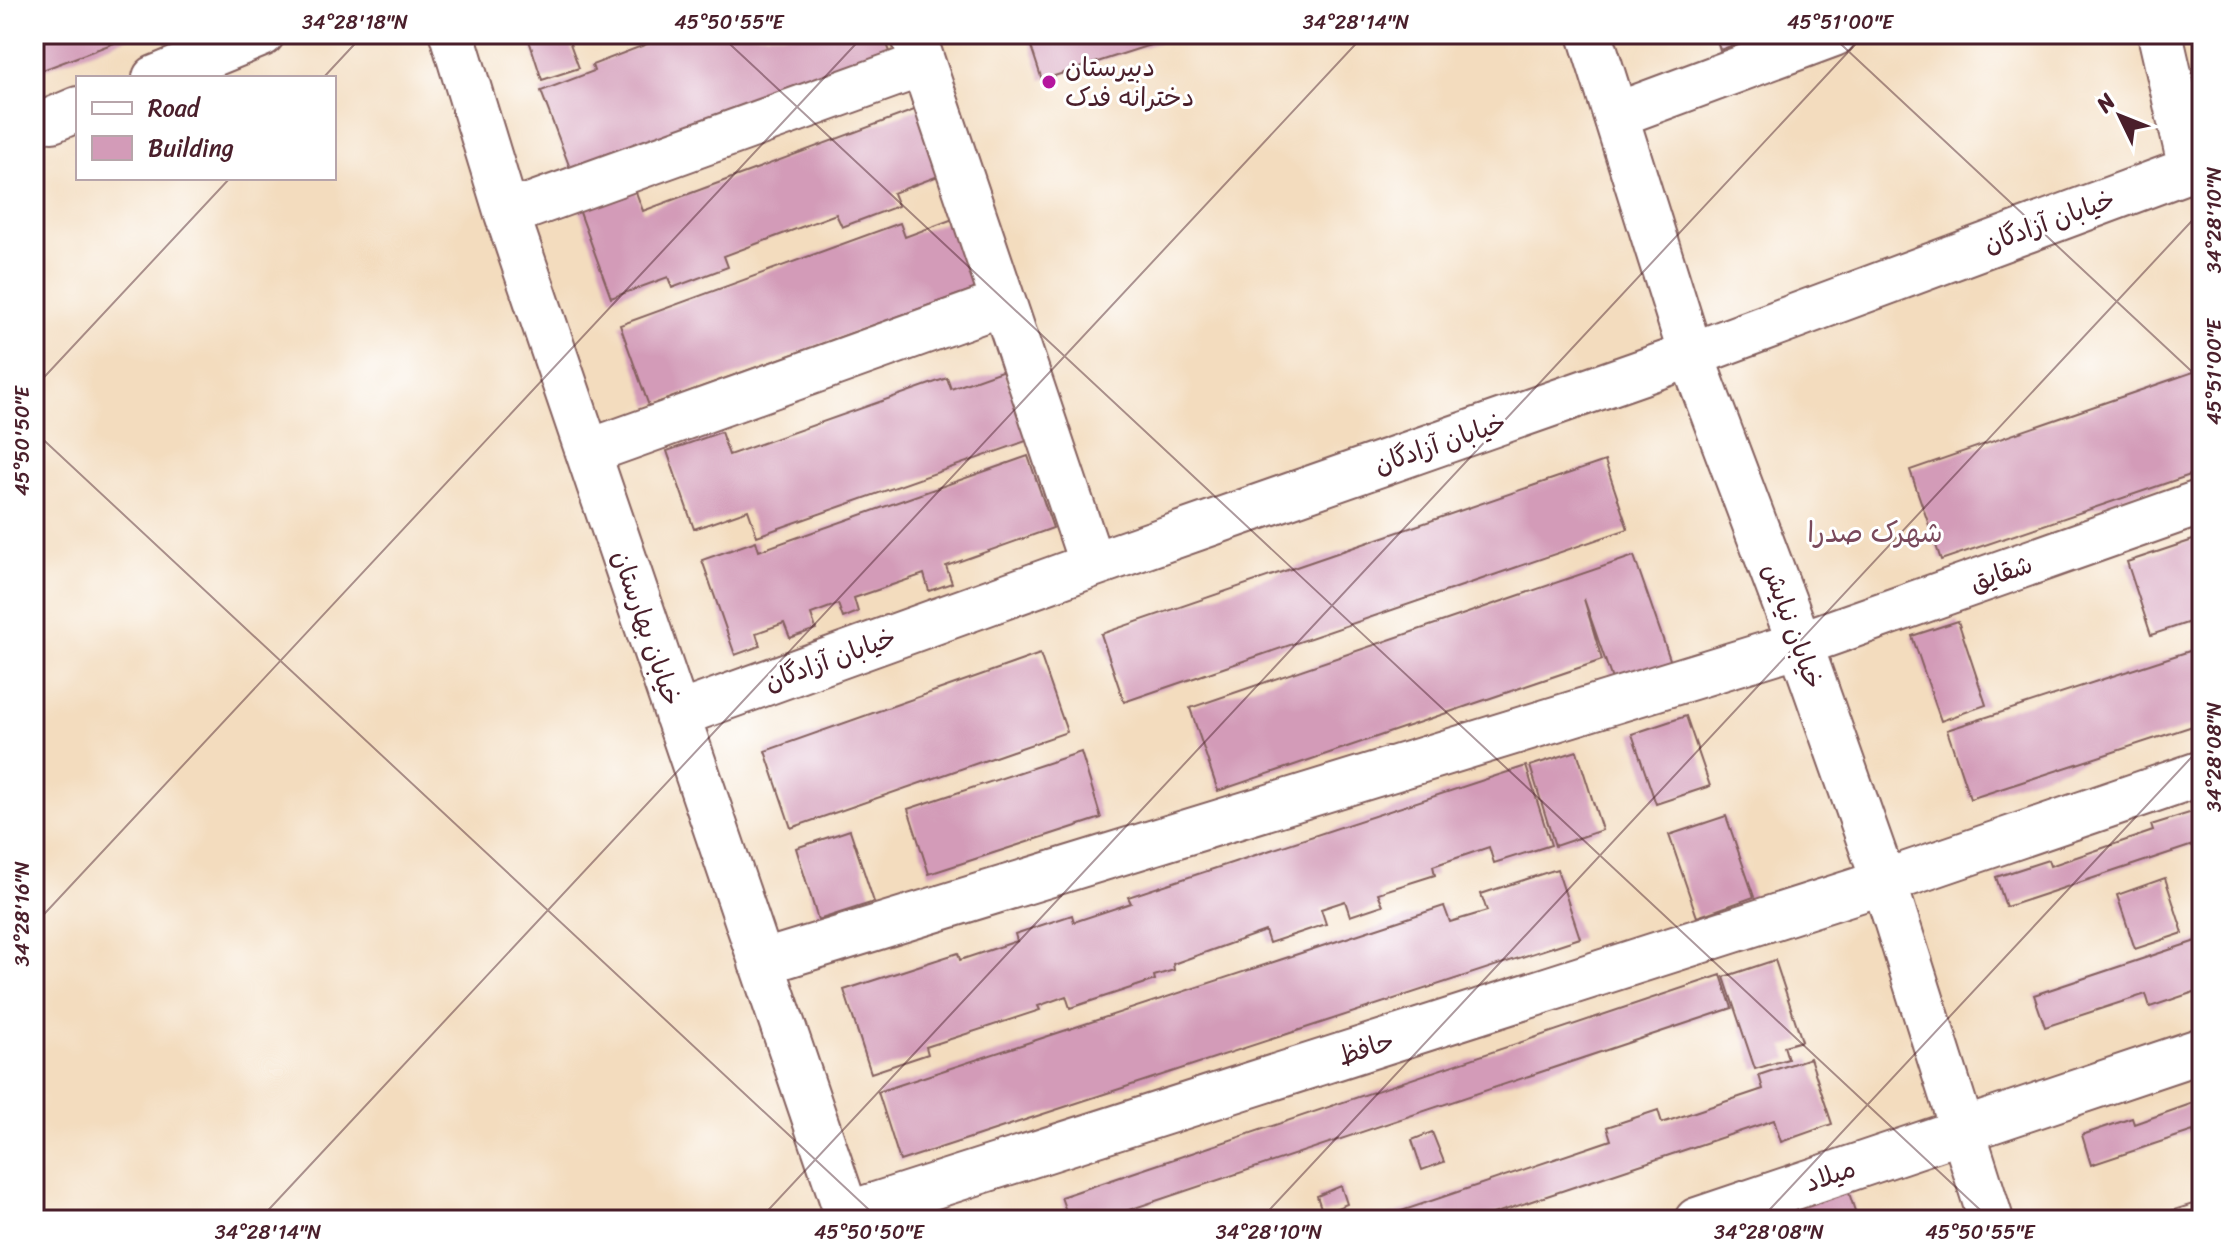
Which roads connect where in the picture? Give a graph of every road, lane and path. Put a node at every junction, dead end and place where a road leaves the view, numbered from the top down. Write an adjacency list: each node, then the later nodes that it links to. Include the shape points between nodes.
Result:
1 (262, 34): 7 (street)
2 (452, 34): 10 (street, خیابان بهارستان)
3 (1590, 34): 8 (street, خیابان نیایش)
4 (1834, 34): 8 (street)
5 (2160, 34): 9 (street)
6 (918, 49): 10 (street); 11 (street)
7 (160, 76)
8 (1616, 115): 12 (street, خیابان نیایش)
9 (2196, 167): 12 (street, خیابان آزادگان)
10 (507, 214): 13 (street, خیابان بهارستان)
11 (1003, 303): 13 (street); 15 (street)
12 (1691, 355): 15 (street, خیابان آزادگان); 16 (street, خیابان نیایش)
13 (588, 452): 17 (street, خیابان بهارستان)
14 (2202, 502): 16 (street, شقایق)
15 (1092, 565): 17 (street, خیابان آزادگان)
16 (1800, 644): 19 (street, خیابان نیایش); 20 (street, شقایق)
17 (677, 715): 20 (street, خیابان بهارستان)
18 (2202, 773): 19 (street, حافظ)
19 (1884, 882): 22 (street, خیابان نیایش); 23 (street, حافظ)
20 (761, 963): 23 (street, خیابان بهارستان)
21 (2202, 1050): 22 (street, میلاد)
22 (1962, 1130): 24 (street, میلاد); 25 (street, خیابان نیایش)
23 (848, 1217)
24 (1697, 1220)
25 (1991, 1220)

